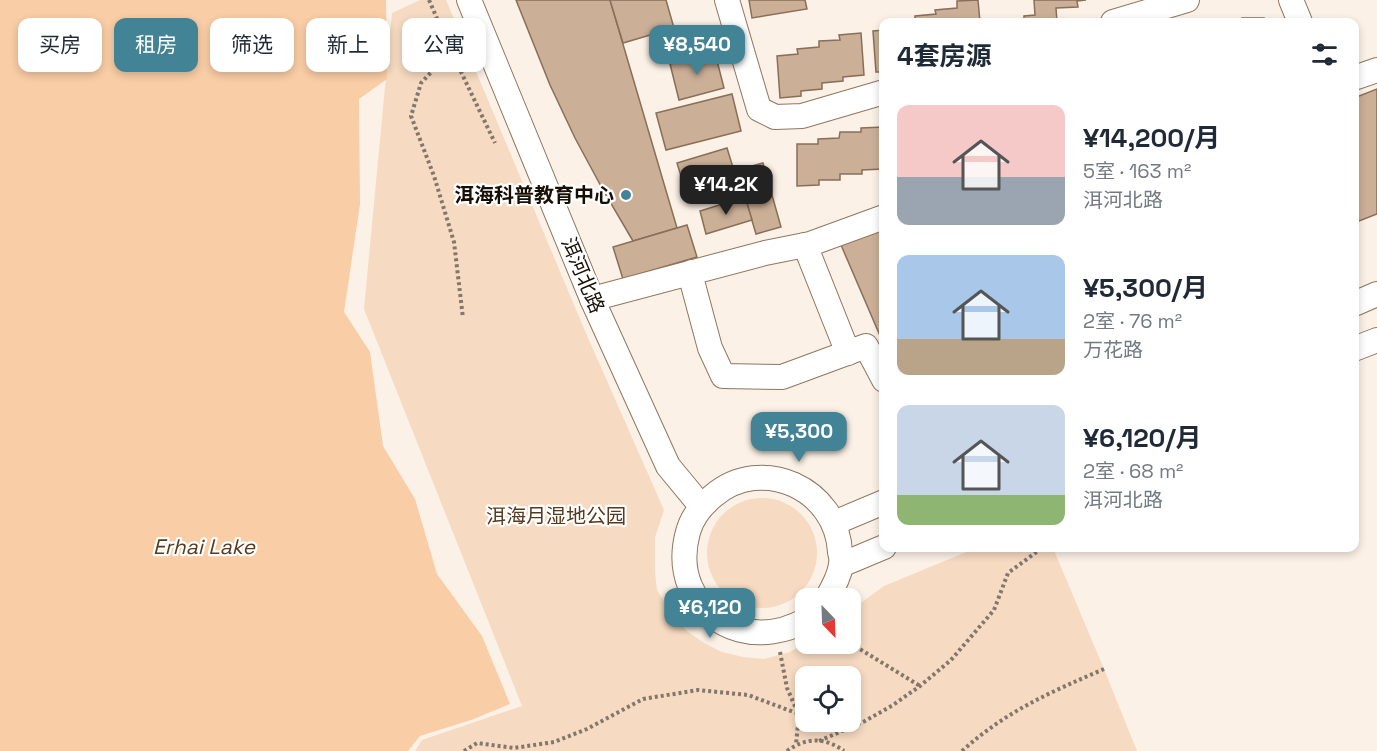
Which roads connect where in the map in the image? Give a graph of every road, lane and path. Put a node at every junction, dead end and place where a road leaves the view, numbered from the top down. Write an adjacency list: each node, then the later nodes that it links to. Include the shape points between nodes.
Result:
1 (429, 0): 6 (path)
2 (470, 0): 19 (street, 洱河北路)
3 (727, 0): 13 (street, via 759,109 775,117 802,116)
4 (1187, 0): 7 (street)
5 (1291, 0): 8 (street)
6 (437, 18)
7 (1126, 18)
8 (1298, 18)
9 (1377, 70): 12 (street)
10 (432, 72): 21 (path, via 421,83 411,116 454,242)
11 (462, 72): 14 (path)
12 (1359, 76)
13 (879, 93)
14 (495, 143)
15 (879, 219): 16 (street)
16 (805, 245): 17 (street); 24 (street)
17 (692, 272): 19 (street); 24 (street, via 710,348 723,376 782,377)
18 (1377, 294): 20 (street)
19 (592, 299): 27 (street, 洱河北路, via 668,466)
20 (1359, 302)
21 (463, 318)
22 (1377, 340): 23 (street)
23 (1359, 347)
24 (848, 353): 25 (street, via 866,346)
25 (879, 371)
26 (879, 504): 28 (street)
27 (701, 506): 28 (street, via 722,488 746,478 773,477 798,485 812,495); 34 (street, via 690,524 685,544 684,565 690,585 716,618 734,628)
28 (834, 523): 31 (street)
29 (879, 549): 31 (street)
30 (1037, 552): 37 (path, via 1008,573 994,610 951,660)
31 (841, 565): 32 (street)
32 (833, 588)
33 (795, 626): 34 (street)
34 (776, 632): 38 (path, via 787,688)
35 (861, 651): 37 (path)
36 (1104, 669): 46 (path, via 1042,696 981,733)
37 (920, 686): 41 (path, via 865,721)
38 (795, 705)
39 (795, 713): 43 (path, via 748,695 698,690 643,699 554,742 514,748 477,743)
40 (797, 732): 42 (path)
41 (819, 741): 42 (path); 45 (path)
42 (796, 744): 44 (path)
43 (464, 751)
44 (787, 751)
45 (844, 751)
46 (962, 751)

